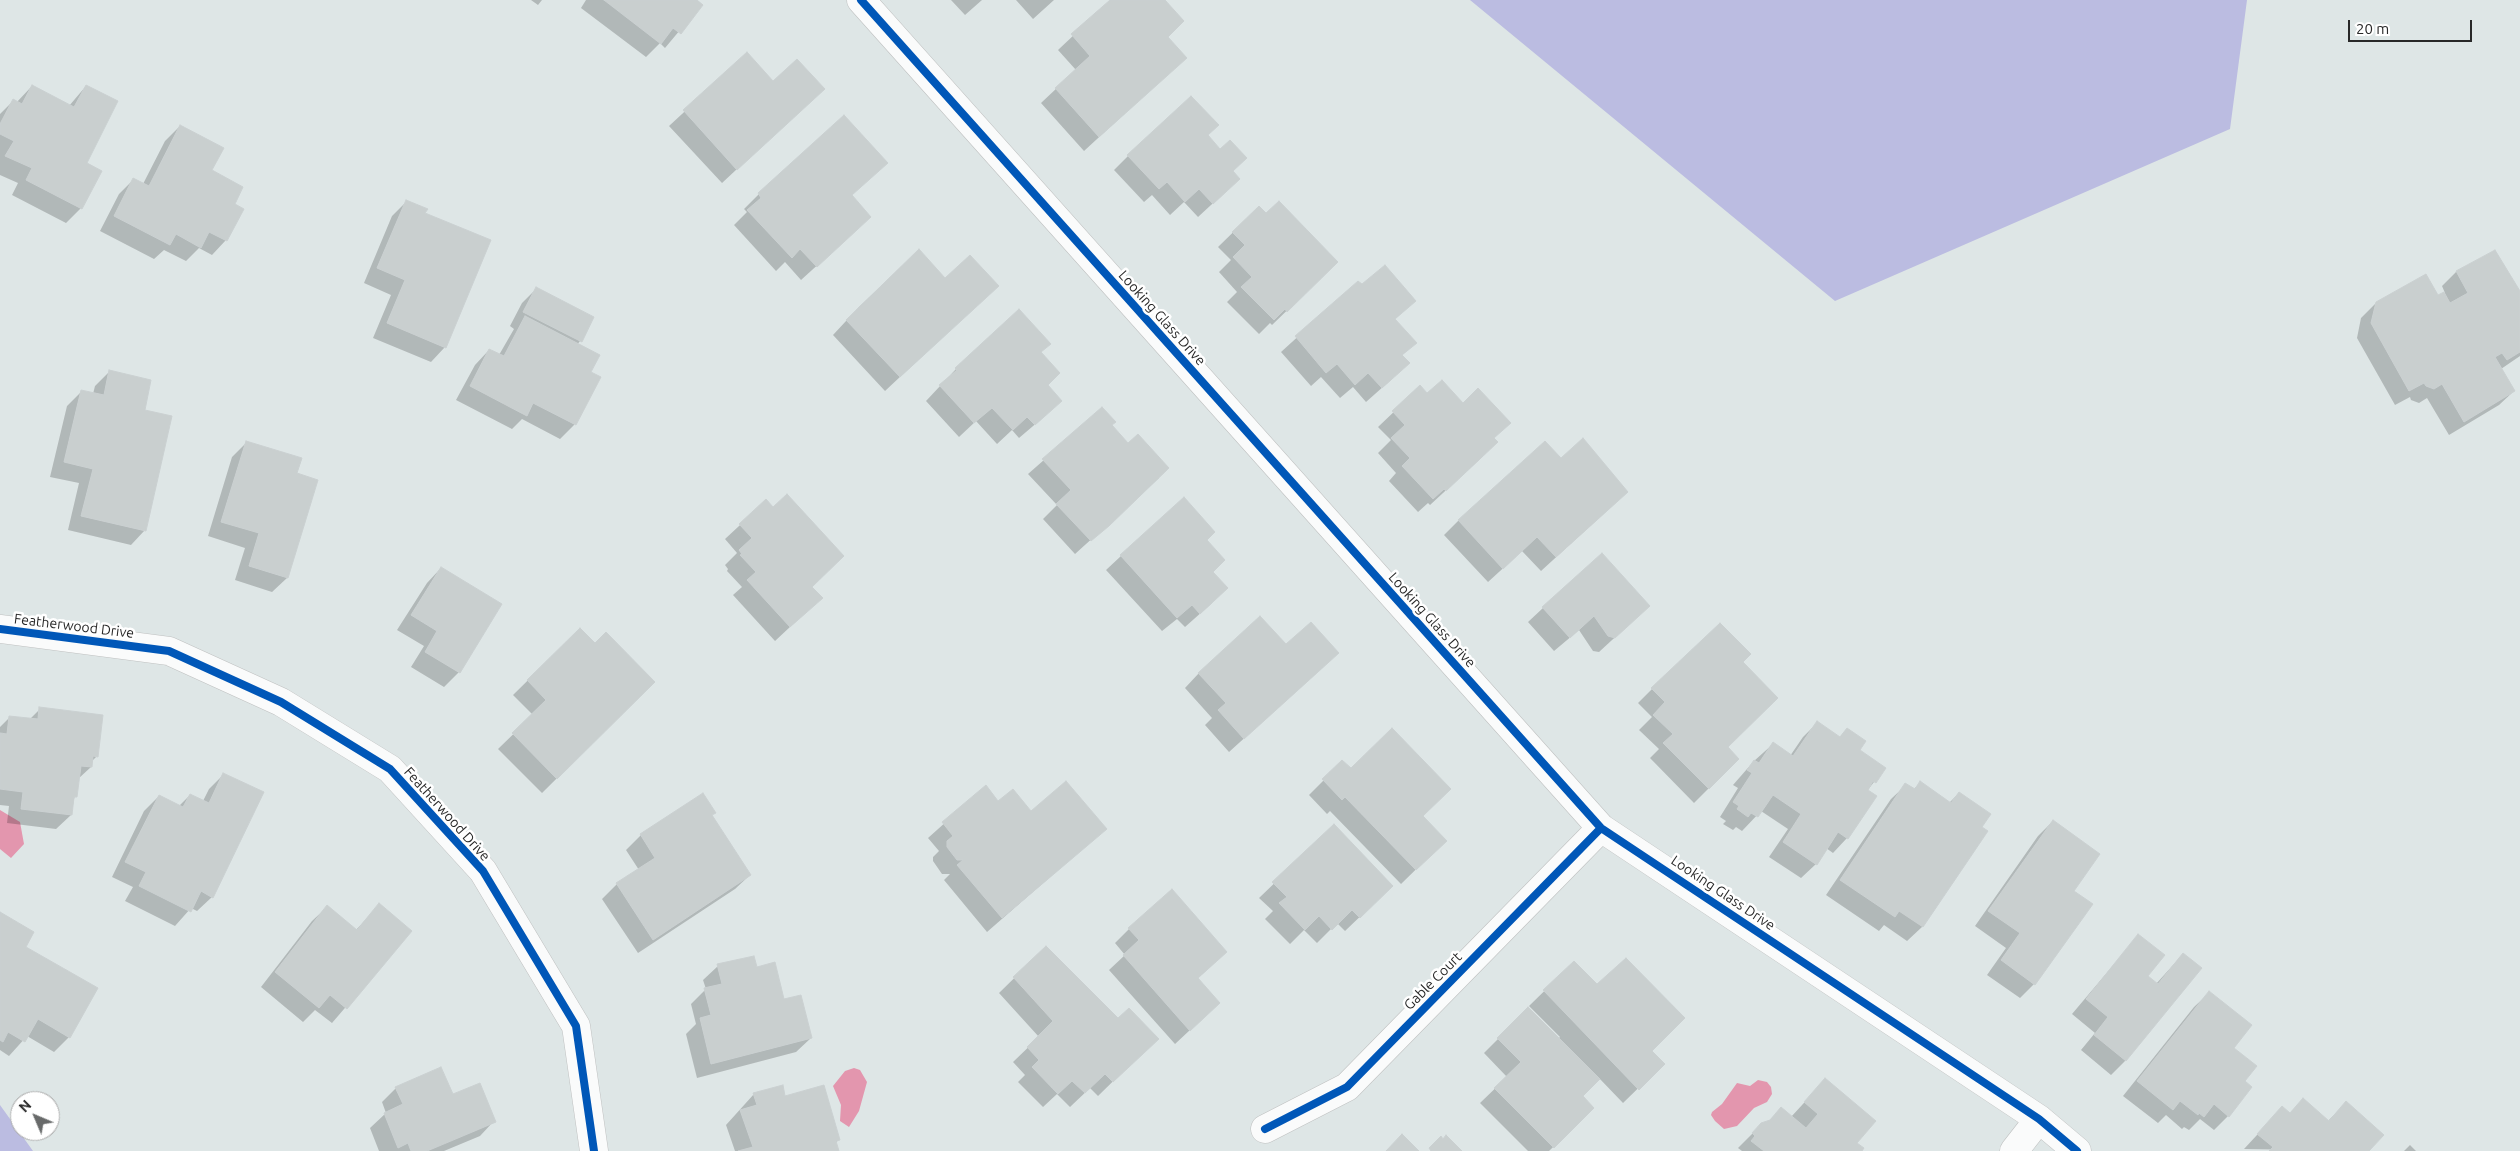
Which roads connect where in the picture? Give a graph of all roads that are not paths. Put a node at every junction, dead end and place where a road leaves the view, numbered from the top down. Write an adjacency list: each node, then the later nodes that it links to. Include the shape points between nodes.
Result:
1 (861, 0): 3 (street, Looking Glass Drive)
2 (0, 629): 6 (street, Featherwood Drive, via 169,651 281,702 390,769 483,871 576,1026)
3 (1602, 828): 4 (street, Looking Glass Drive); 5 (street, Gable Court, via 1347,1087)
4 (2039, 1119): 7 (street); 8 (street, Looking Glass Drive)
5 (1265, 1129)
6 (594, 1151)
7 (2014, 1151)
8 (2077, 1151)

